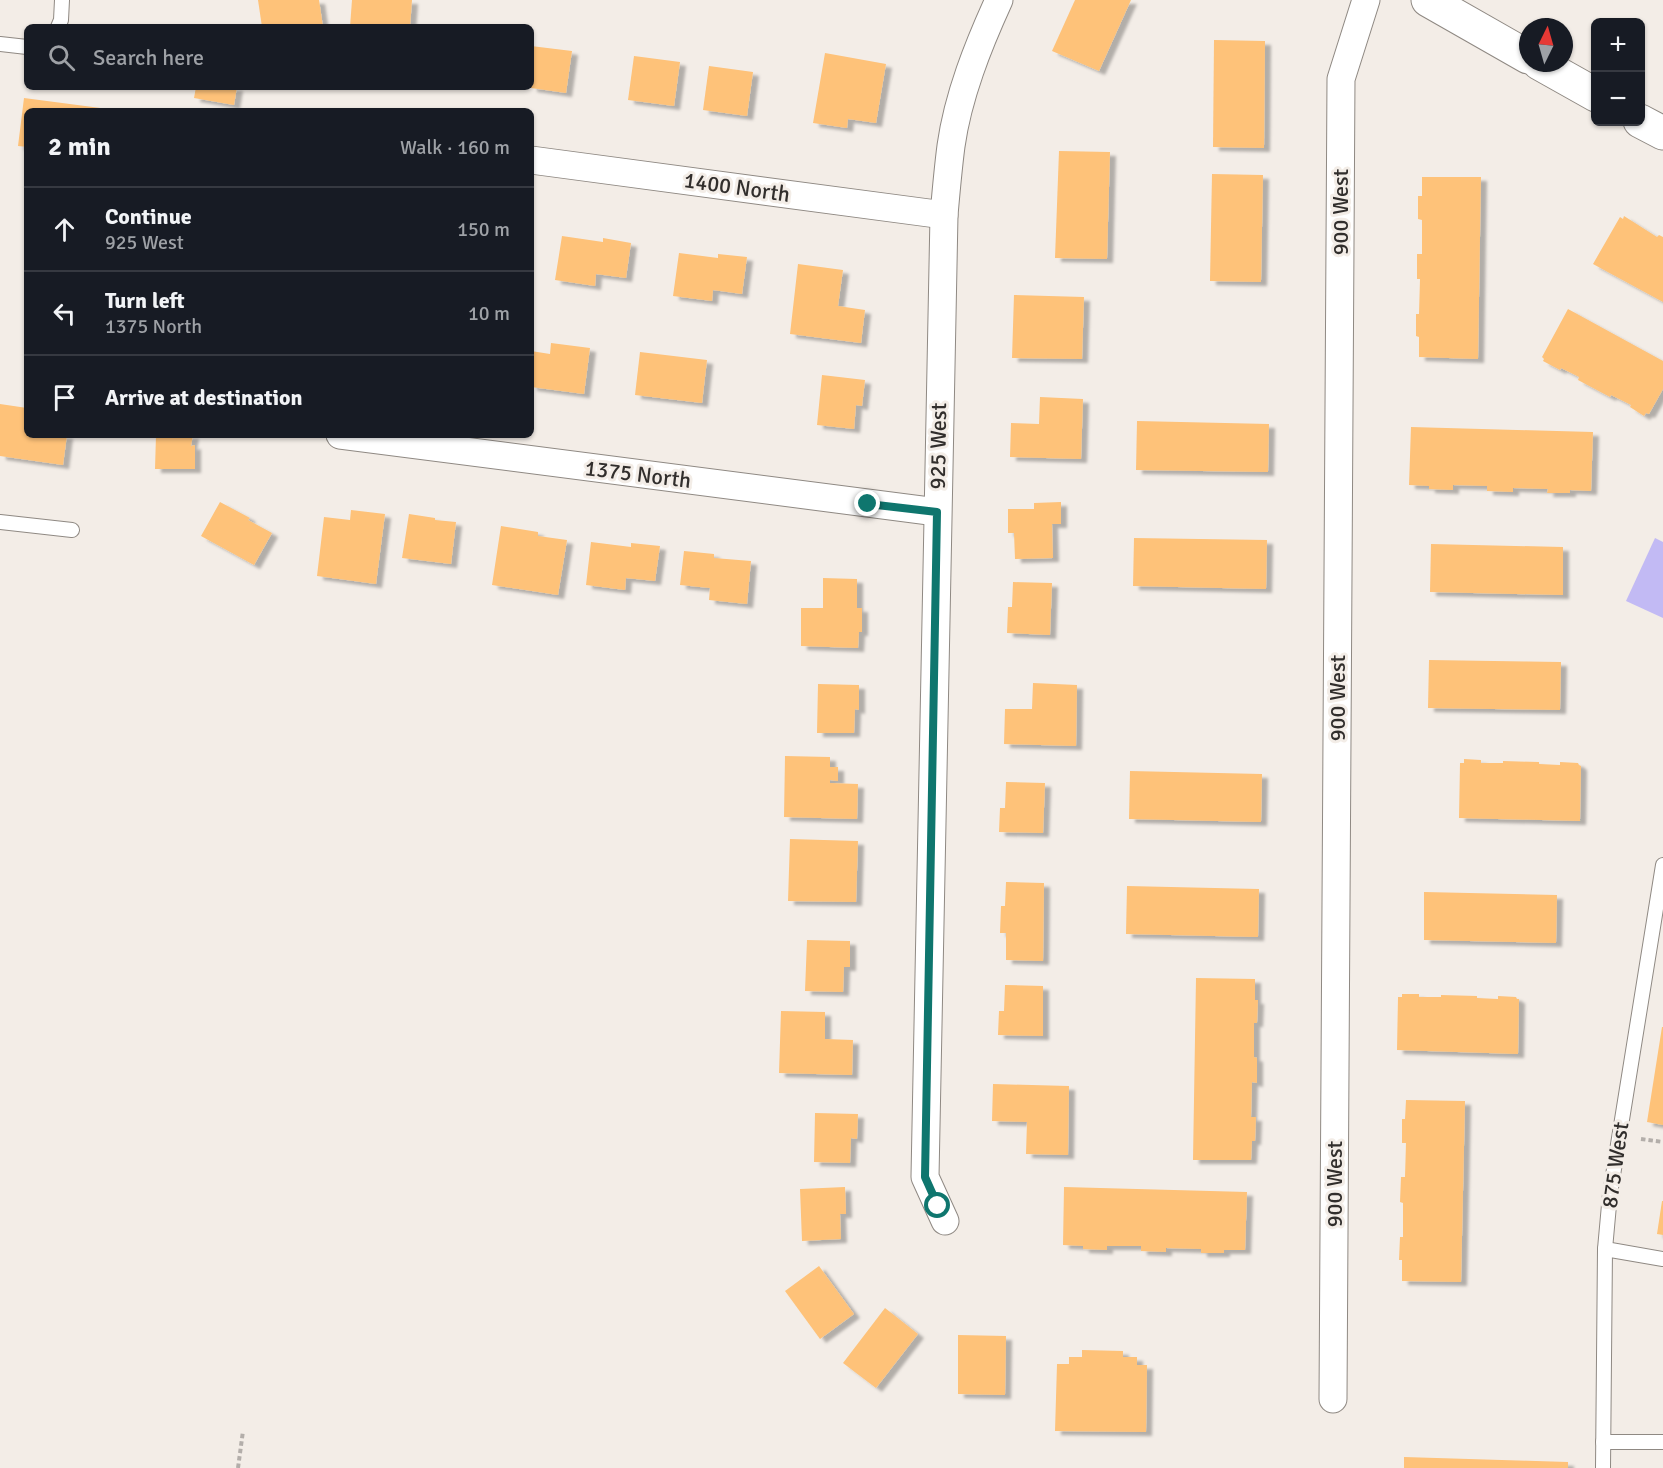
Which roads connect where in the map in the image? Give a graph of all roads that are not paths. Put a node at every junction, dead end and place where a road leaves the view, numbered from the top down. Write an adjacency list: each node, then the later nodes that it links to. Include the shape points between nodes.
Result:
1 (62, 0): 5 (lane)
2 (999, 0): 14 (street, 925 West, via 964,89 951,144)
3 (1366, 0): 23 (street, 900 West, via 1341,79)
4 (1428, 0): 8 (main road)
5 (59, 24)
6 (0, 44): 7 (lane)
7 (24, 47)
8 (1519, 52)
9 (1555, 72): 10 (main road)
10 (1591, 92)
11 (1645, 123): 12 (main road)
12 (1663, 133)
13 (534, 159): 14 (street, 1400 North)
14 (944, 215): 16 (street, 925 West)
15 (363, 438): 16 (street, 1375 North)
16 (937, 512): 20 (street, 925 West, via 925,1177)
17 (0, 522): 18 (lane)
18 (72, 530)
19 (1663, 865): 21 (lane, 875 West, via 1610,1194)
20 (945, 1221)
21 (1605, 1249): 22 (lane); 24 (lane, 875 West)
22 (1663, 1259)
23 (1333, 1399)
24 (1603, 1442): 25 (lane); 26 (lane, 875 West)
25 (1663, 1442)
26 (1603, 1468)

